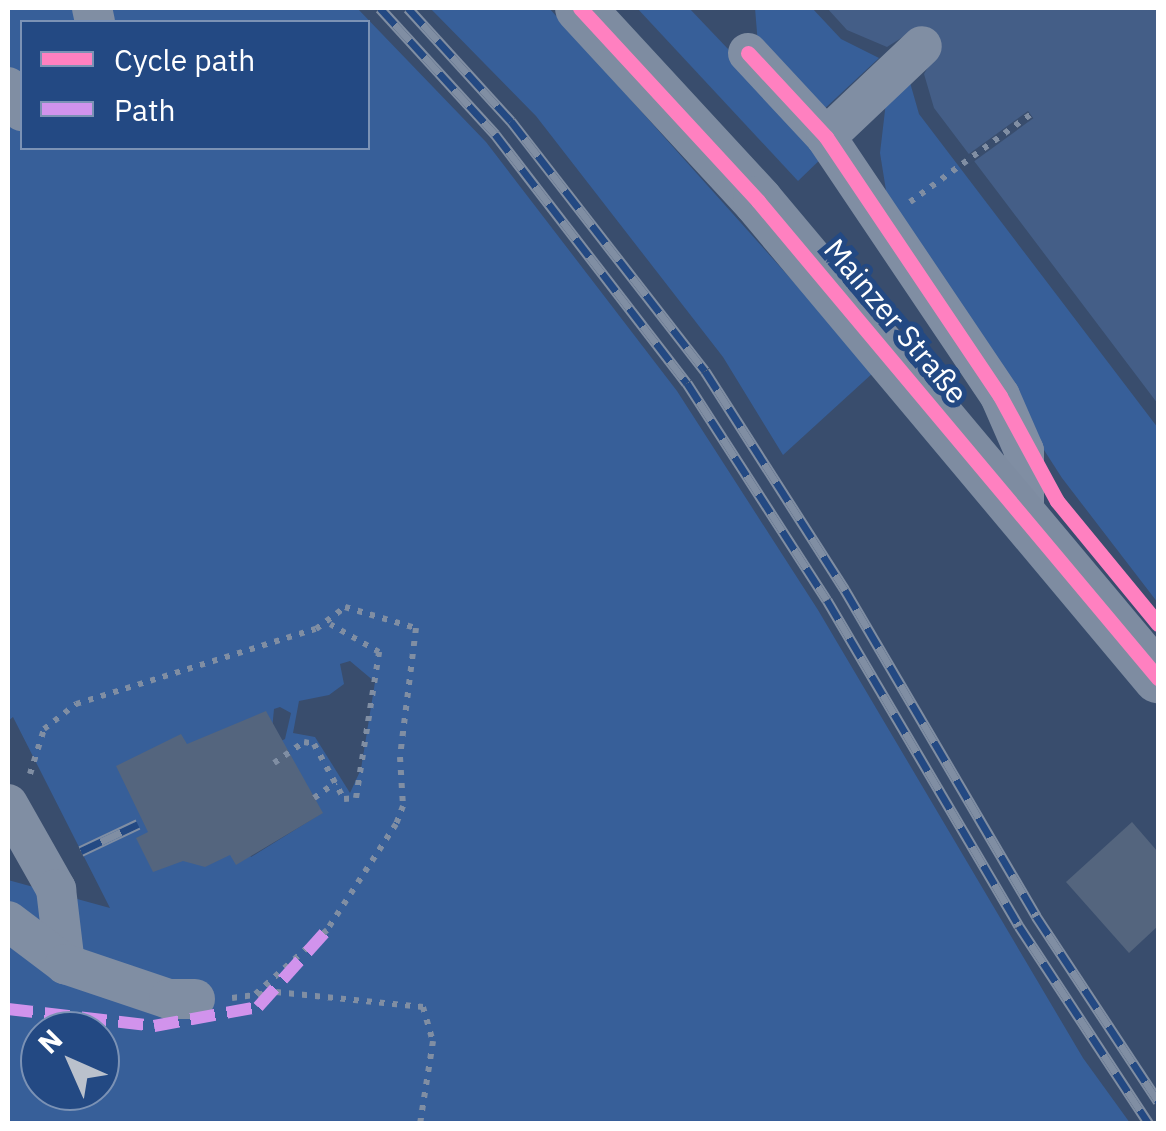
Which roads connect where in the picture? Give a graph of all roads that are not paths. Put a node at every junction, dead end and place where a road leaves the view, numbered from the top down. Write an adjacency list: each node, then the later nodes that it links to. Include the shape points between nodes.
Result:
1 (580, 8): 5 (main road, Mainzer Straße, via 758,200)
2 (922, 46): 4 (lane)
3 (748, 53): 4 (lane)
4 (826, 137): 5 (lane, via 1000,396 1024,451)
5 (1024, 516): 6 (main road, Mainzer Straße)
6 (1158, 678)
7 (8, 804): 9 (lane, via 56,890)
8 (8, 921): 9 (lane)
9 (65, 964): 10 (lane, via 170,999)
10 (194, 999)

